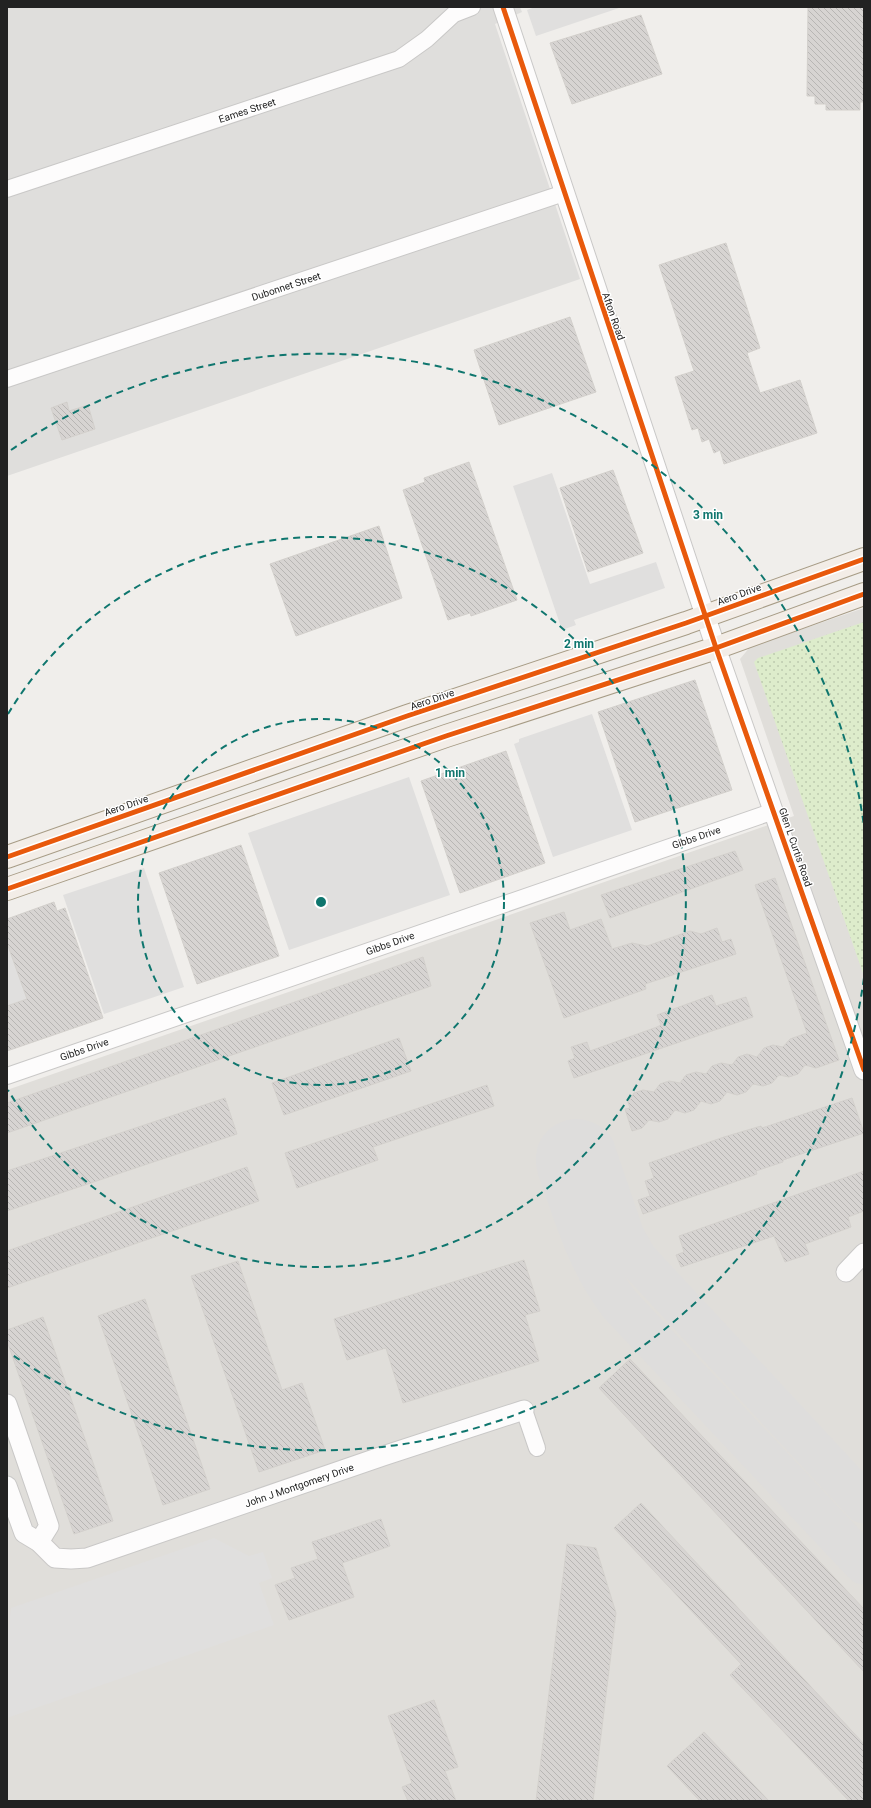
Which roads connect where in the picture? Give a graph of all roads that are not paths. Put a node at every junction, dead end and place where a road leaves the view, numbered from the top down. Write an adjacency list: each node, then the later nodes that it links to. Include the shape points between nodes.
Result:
1 (472, 7): 3 (street, Eames Street, via 454,14 427,39 399,59)
2 (503, 7): 4 (street, Afton Road)
3 (8, 189)
4 (564, 193): 5 (street, Dubonnet Street); 8 (street, Afton Road)
5 (7, 379)
6 (864, 559): 8 (main road, Aero Drive)
7 (864, 594): 8 (main road, Aero Drive)
8 (710, 631): 9 (street, Glen L Curtis Road); 10 (main road, Aero Drive, via 407,716); 11 (main road, Aero Drive, via 446,736)
9 (774, 811): 12 (street, Glen L Curtis Road); 13 (street, Gibbs Drive)
10 (7, 857)
11 (7, 890)
12 (864, 1070)
13 (7, 1076)
14 (864, 1253): 15 (street)
15 (846, 1272)
16 (7, 1404): 20 (street, via 49,1526)
17 (524, 1410): 18 (street, John J Montgomery Drive); 20 (street, John J Montgomery Drive, via 387,1454 87,1558 55,1558)
18 (537, 1448)
19 (7, 1486): 20 (street, John J Montgomery Drive, via 24,1533)
20 (39, 1542)

